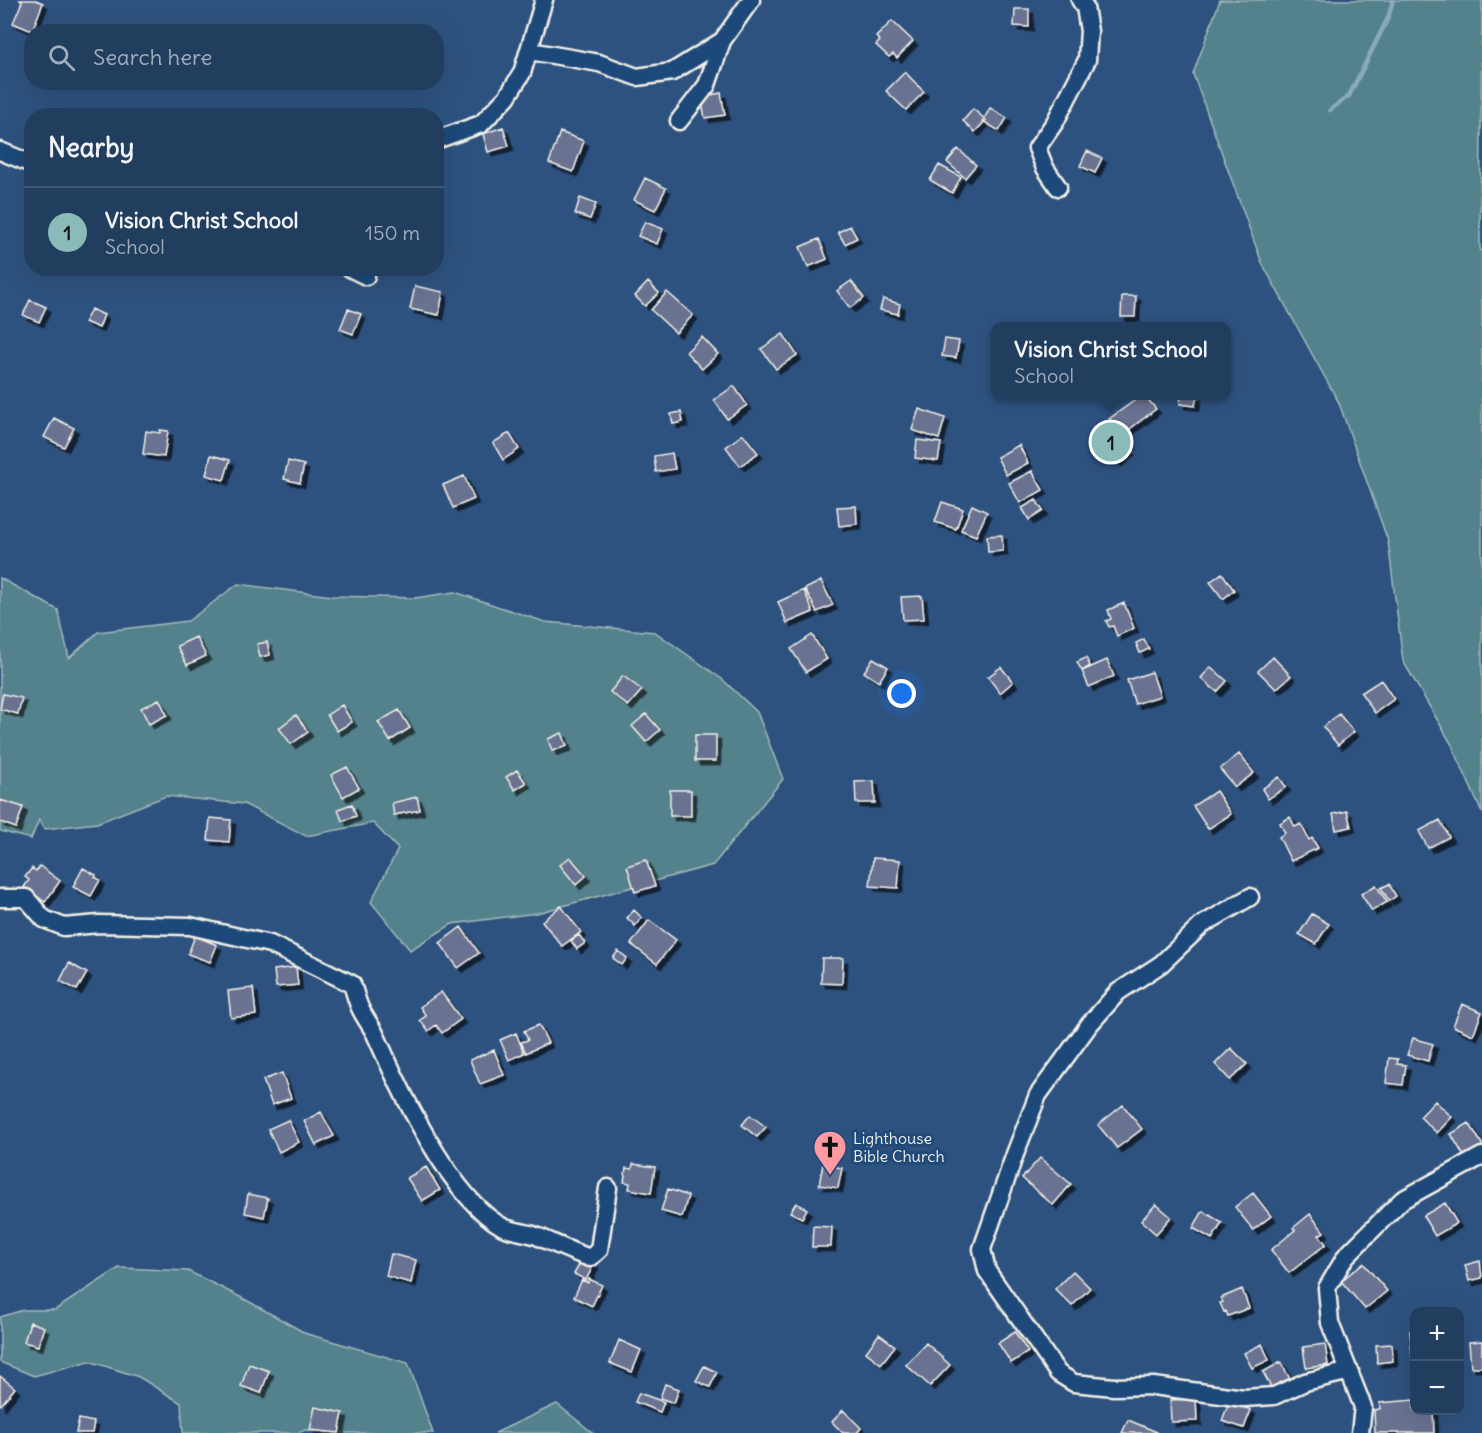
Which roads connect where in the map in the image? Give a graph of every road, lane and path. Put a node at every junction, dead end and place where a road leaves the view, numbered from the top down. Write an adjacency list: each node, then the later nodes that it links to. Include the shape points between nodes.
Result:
1 (544, 0): 5 (street)
2 (751, 0): 4 (street)
3 (1080, 0): 10 (street, via 1089,31 1087,60 1037,148)
4 (722, 41): 5 (street, via 672,72 637,77 599,63); 6 (street, via 707,85)
5 (530, 51): 7 (street, via 507,97 481,124)
6 (679, 121)
7 (444, 137)
8 (0, 151): 9 (street)
9 (24, 161)
10 (1058, 187)
11 (1250, 897): 15 (street, via 1202,925 1161,964 1118,992 1089,1025 1038,1095 982,1249 987,1271 1058,1373 1074,1383 1114,1388 1153,1386 1244,1398 1274,1396 1305,1382)
12 (0, 898): 14 (street, via 26,898 44,919 64,927 190,926 270,944 352,984 385,1057 451,1177 479,1210 504,1228 538,1236 590,1258 599,1250)
13 (1482, 1156): 15 (street, via 1402,1200 1346,1256 1327,1288 1330,1323)
14 (608, 1188)
15 (1350, 1371): 16 (street, via 1363,1407)
16 (1360, 1433)

